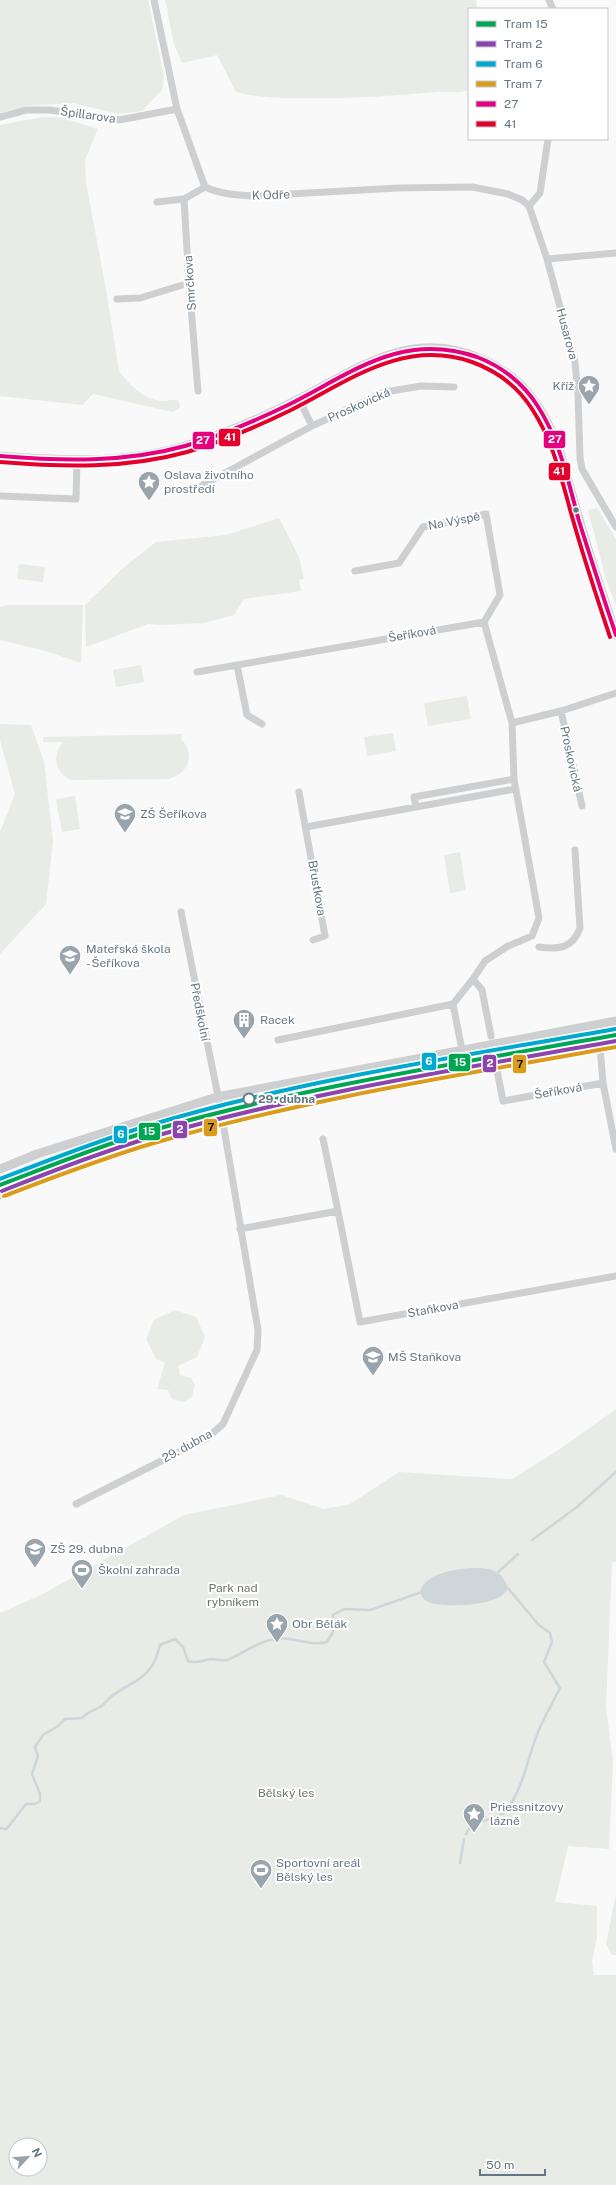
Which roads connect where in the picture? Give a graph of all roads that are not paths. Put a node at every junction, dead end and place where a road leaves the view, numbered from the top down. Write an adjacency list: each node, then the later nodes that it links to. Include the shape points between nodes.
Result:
1 (154, 0): 2 (street)
2 (177, 109): 3 (street, Špillarova, via 119,120 50,110 26,110); 5 (street)
3 (0, 117)
4 (548, 140): 8 (street, via 540,193)
5 (205, 187): 6 (street); 8 (street, K Odře, via 232,195 253,196 398,188 472,187 508,194)
6 (184, 198): 7 (street); 11 (street, Smrčkova)
7 (157, 202)
8 (529, 206): 10 (street, Husarova)
9 (616, 253): 10 (street)
10 (547, 259): 21 (street, Husarova, via 575,362 582,469)
11 (189, 283): 12 (street, via 140,298); 14 (street, Smrčkova)
12 (117, 299)
13 (454, 387): 16 (street, Proskovická, via 421,386 385,392)
14 (198, 391)
15 (299, 399): 16 (street); 18 (street, via 238,429 182,447 142,455); 24 (street, via 374,360 406,349 441,348 464,352 493,364 508,374 530,395 552,433)
16 (312, 426): 19 (street, Proskovická)
17 (0, 456): 18 (street)
18 (76, 460): 20 (street, via 76,499)
19 (201, 486)
20 (0, 496)
21 (616, 527)
22 (355, 572): 23 (street, Na Výspě, via 399,563 423,527 486,514 500,595)
23 (484, 622): 25 (street, Šeříková); 29 (street)
24 (616, 635)
25 (237, 665): 26 (street, Šeříková); 30 (street, via 246,715)
26 (197, 672)
27 (616, 693): 28 (street)
28 (561, 711): 29 (street); 34 (street, Proskovická)
29 (512, 723): 31 (street)
30 (262, 724)
31 (514, 779): 32 (street); 35 (street, via 414,797)
32 (515, 789): 35 (street); 41 (street, via 540,918 532,936 508,946 485,961)
33 (299, 792): 36 (street, Břustkova)
34 (582, 806)
35 (416, 807): 36 (street)
36 (306, 827): 39 (street, Břustkova, via 325,936)
37 (575, 850): 40 (street, via 580,928 577,938 560,949)
38 (181, 912): 51 (street, Předškolní)
39 (313, 940)
40 (539, 947)
41 (473, 979): 42 (street); 44 (street, via 482,990)
42 (452, 1004): 45 (street); 48 (street)
43 (616, 1021): 48 (street)
44 (491, 1036)
45 (278, 1040)
46 (616, 1044): 47 (street)
47 (600, 1047): 50 (street); 52 (street)
48 (462, 1050): 51 (street)
49 (498, 1075): 50 (street, Šeříková, via 503,1101)
50 (603, 1083): 54 (street)
51 (217, 1097): 52 (street, Předškolní); 55 (street, via 37,1154)
52 (221, 1116): 56 (street, via 46,1176); 58 (street, 29. dubna)
53 (323, 1139): 57 (street, Staňkova)
54 (616, 1149)
55 (0, 1169)
56 (0, 1195)
57 (338, 1211): 58 (street); 59 (street, Staňkova, via 360,1322)
58 (240, 1230): 60 (street, 29. dubna, via 258,1330 258,1350 223,1424 207,1438)
59 (616, 1276)
60 (76, 1504)

